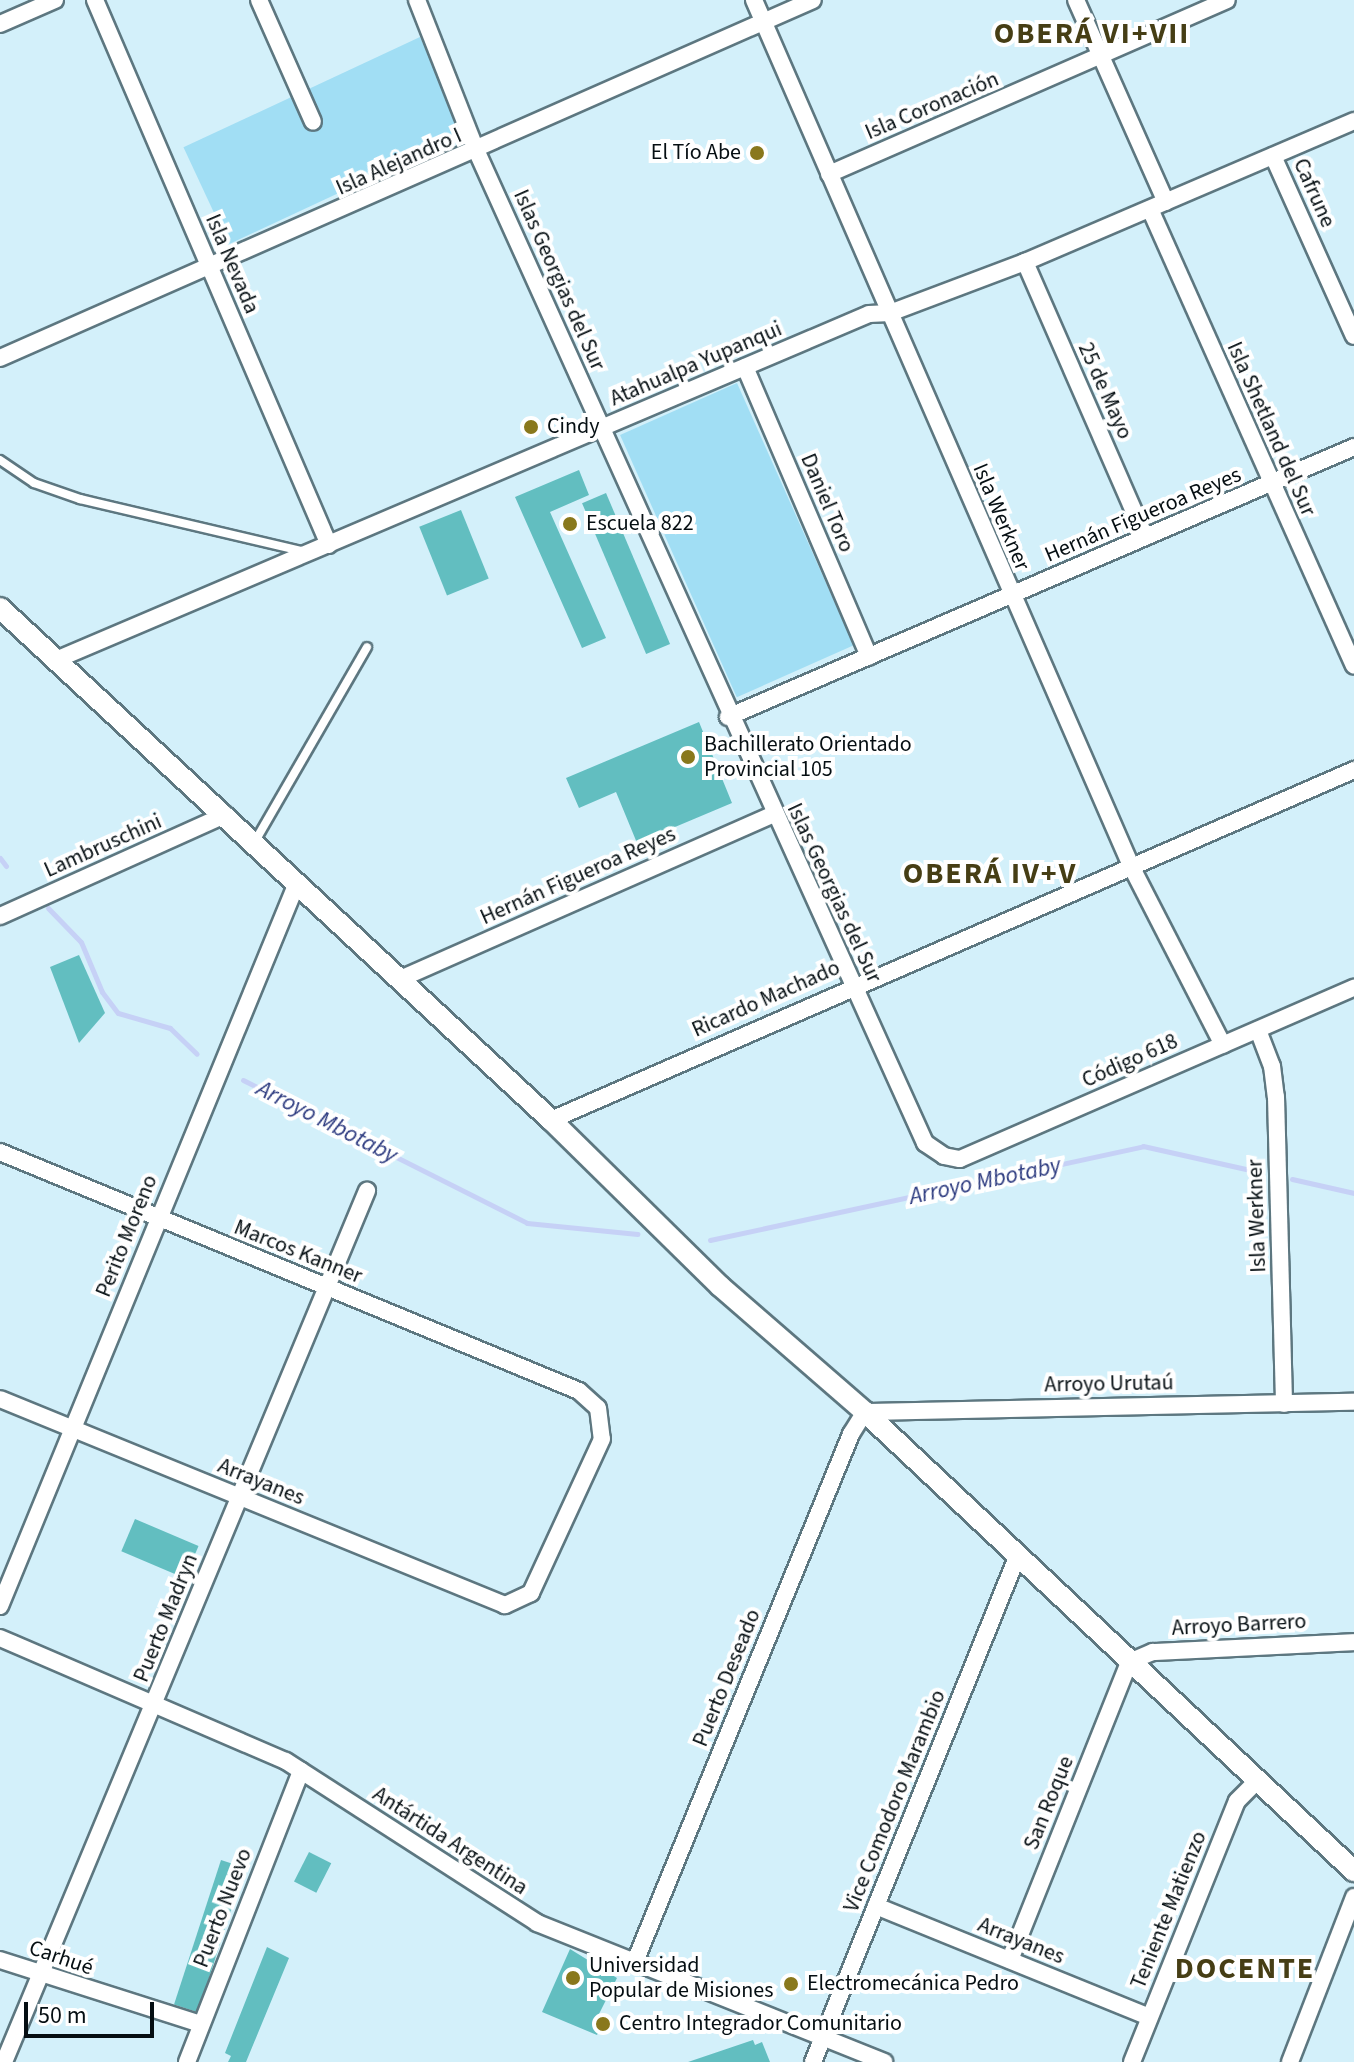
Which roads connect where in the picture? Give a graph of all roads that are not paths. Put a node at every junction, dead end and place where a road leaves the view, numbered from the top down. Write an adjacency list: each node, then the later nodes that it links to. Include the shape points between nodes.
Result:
1 (55, 0): 10 (street)
2 (95, 0): 19 (street, Isla Nevada)
3 (259, 0): 13 (street)
4 (417, 0): 14 (street, Islas Georgias del Sur)
5 (754, 0): 9 (street, Isla Werkner)
6 (813, 0): 9 (street, Isla Alejandro I)
7 (1076, 0): 11 (street, Isla Shetland del Sur)
8 (1227, 0): 11 (street, Isla Coronación)
9 (764, 23): 14 (street, Isla Alejandro I); 16 (street, Isla Werkner)
10 (0, 24)
11 (1101, 58): 16 (street, Isla Coronación); 17 (street, Isla Shetland del Sur)
12 (1354, 121): 15 (street, Atahualpa Yupanqui)
13 (313, 122)
14 (477, 152): 19 (street, Isla Alejandro I); 24 (street, Islas Georgias del Sur)
15 (1273, 156): 17 (street, Atahualpa Yupanqui); 21 (street, Cafrune)
16 (829, 174): 20 (street, Isla Werkner)
17 (1158, 205): 18 (street, Atahualpa Yupanqui); 27 (street, Isla Shetland del Sur)
18 (1025, 262): 20 (street, Atahualpa Yupanqui); 28 (street, 25 de Mayo)
19 (210, 268): 22 (street, Isla Alejandro I); 29 (street, Isla Nevada)
20 (890, 313): 23 (street, Atahualpa Yupanqui, via 869,314); 31 (street, Isla Werkner)
21 (1354, 336)
22 (0, 358)
23 (745, 367): 24 (street, Atahualpa Yupanqui); 34 (street, Daniel Toro)
24 (602, 428): 29 (street, Atahualpa Yupanqui); 37 (street, Islas Georgias del Sur)
25 (1354, 447): 27 (street, Hernán Figueroa Reyes)
26 (0, 460): 30 (lane, via 34,483 80,499)
27 (1270, 483): 28 (street, Hernán Figueroa Reyes); 36 (street, Isla Shetland del Sur)
28 (1145, 537): 31 (street, Hernán Figueroa Reyes)
29 (329, 545): 30 (street, Atahualpa Yupanqui)
30 (310, 554): 35 (street, Atahualpa Yupanqui)
31 (1011, 596): 34 (street, Hernán Figueroa Reyes); 42 (street, Isla Werkner)
32 (0, 608): 35 (street)
33 (367, 647): 41 (lane)
34 (869, 657): 37 (street, Hernán Figueroa Reyes)
35 (58, 659): 40 (street)
36 (1354, 666)
37 (728, 717): 39 (street, Islas Georgias del Sur)
38 (1354, 770): 42 (street, Ricardo Machado)
39 (774, 814): 45 (street, Hernán Figueroa Reyes); 46 (street, Islas Georgias del Sur)
40 (225, 815): 41 (street); 44 (street, Lambruschini)
41 (254, 843): 43 (street)
42 (1131, 866): 46 (street, Ricardo Machado); 49 (street, Isla Werkner)
43 (297, 883): 45 (street); 54 (street, Perito Moreno)
44 (0, 916)
45 (400, 979): 50 (street)
46 (852, 985): 50 (street, Ricardo Machado); 51 (street, Islas Georgias del Sur)
47 (1354, 988): 48 (street, Código 618)
48 (1258, 1030): 49 (street, Código 618); 58 (street, Isla Werkner, via 1272,1066 1276,1097)
49 (1223, 1045): 51 (street, Código 618, via 960,1159)
50 (551, 1120): 59 (street, via 720,1286)
51 (925, 1143)
52 (0, 1152): 54 (street, Marcos Kanner)
53 (367, 1191): 55 (street, Puerto Madryn)
54 (158, 1217): 55 (street, Marcos Kanner); 60 (street, Perito Moreno)
55 (327, 1288): 61 (street, Puerto Madryn); 63 (street, Marcos Kanner, via 579,1391 598,1408 602,1439 531,1593)
56 (0, 1399): 60 (street, Arrayanes)
57 (1354, 1402): 58 (street, Arroyo Urutaú)
58 (1284, 1404): 59 (street, Arroyo Urutaú)
59 (865, 1412): 62 (street); 76 (street, Puerto Deseado, via 845,1448)
60 (72, 1428): 61 (street, Arrayanes); 64 (street, Perito Moreno)
61 (239, 1497): 63 (street, Arrayanes); 68 (street, Puerto Madryn)
62 (1017, 1557): 67 (street); 73 (street, Vice Comodoro Marambio)
63 (505, 1605)
64 (0, 1606)
65 (0, 1638): 68 (street, Antártida Argentina)
66 (1354, 1642): 67 (street, Arroyo Barrero, via 1153,1652)
67 (1129, 1662): 70 (street); 75 (street, San Roque)
68 (154, 1704): 69 (street, Antártida Argentina); 77 (street, Puerto Madryn)
69 (301, 1771): 76 (street, Antártida Argentina, via 537,1923); 79 (street, Puerto Nuevo)
70 (1257, 1781): 71 (street); 78 (street, Teniente Matienzo, via 1237,1801)
71 (1354, 1871)
72 (1354, 1897): 86 (street)
73 (876, 1906): 75 (street, Arrayanes); 80 (street, Vice Comodoro Marambio)
74 (0, 1960): 77 (street, Carhué)
75 (1010, 1960): 78 (street, Arrayanes)
76 (634, 1964): 80 (street, Antártida Argentina)
77 (40, 1976): 79 (street, Carhué); 81 (street, Puerto Madryn)
78 (1149, 2017): 85 (street, Teniente Matienzo)
79 (201, 2024): 82 (street, Puerto Nuevo)
80 (823, 2037): 83 (street, Vice Comodoro Marambio); 84 (street, Antártida Argentina)
81 (4, 2062)
82 (187, 2062)
83 (813, 2062)
84 (884, 2062)
85 (1132, 2062)
86 (1290, 2062)

